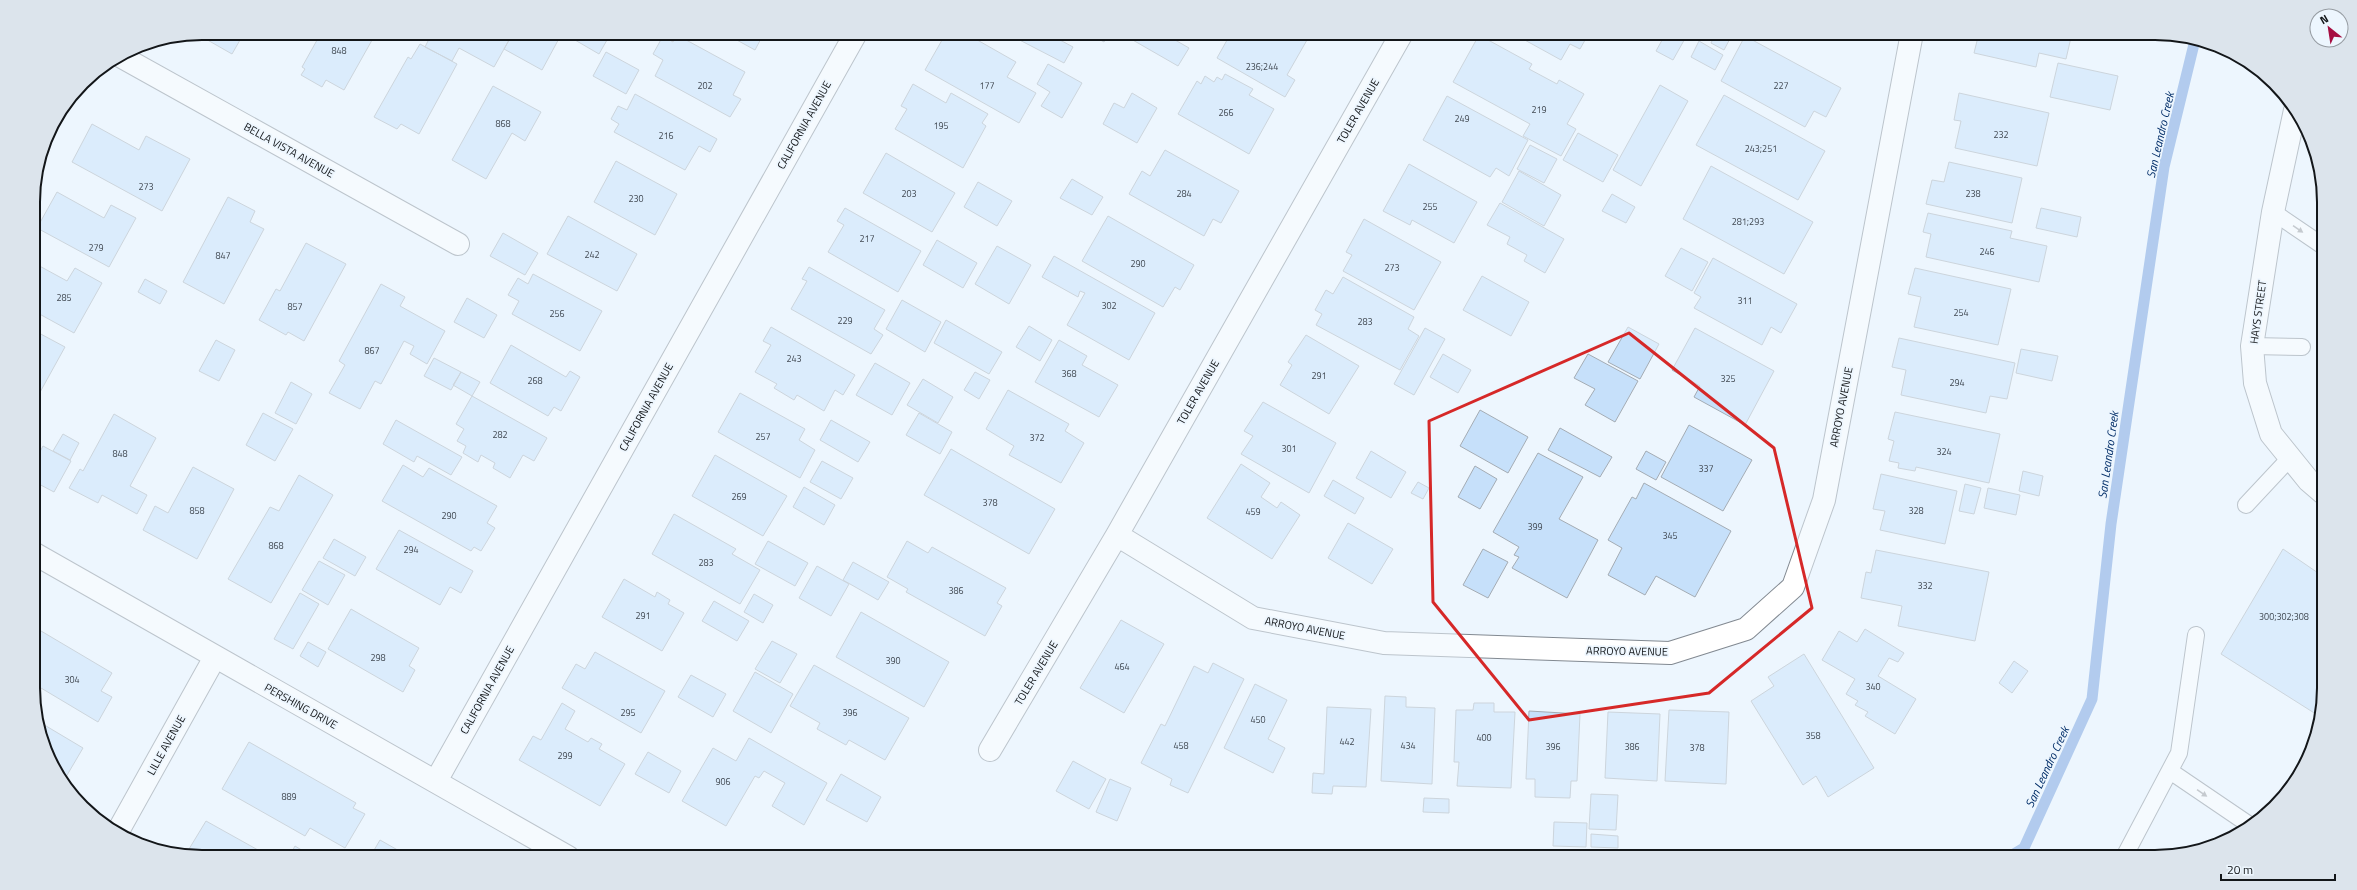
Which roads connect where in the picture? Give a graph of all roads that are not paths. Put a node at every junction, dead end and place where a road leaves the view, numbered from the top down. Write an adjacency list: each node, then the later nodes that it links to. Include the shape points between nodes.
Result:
1 (852, 40): 20 (street, CALIFORNIA AVENUE)
2 (1398, 40): 14 (street, TOLER AVENUE)
3 (1911, 40): 14 (street, ARROYO AVENUE, via 1824,500 1793,588 1746,629 1670,653 1384,643 1253,618)
4 (126, 59): 8 (street, BELLA VISTA AVENUE)
5 (2293, 118): 6 (street, HAYS STREET)
6 (2273, 212): 7 (lane, one-way to 7); 9 (street, HAYS STREET)
7 (2317, 242)
8 (458, 244)
9 (2252, 346): 10 (lane); 11 (street, HAYS STREET, via 2255,383 2271,434)
10 (2302, 347)
11 (2290, 458): 12 (street, HAYS STREET); 13 (lane)
12 (2317, 488)
13 (2246, 505)
14 (1117, 535): 18 (street, TOLER AVENUE)
15 (40, 557): 17 (street, PERSHING DRIVE)
16 (2196, 635): 19 (lane, via 2180,753)
17 (215, 657): 20 (street, PERSHING DRIVE); 22 (street, LILLE AVENUE)
18 (990, 750)
19 (2170, 772): 21 (lane, one-way to 21); 24 (lane)
20 (436, 781): 23 (street, PERSHING DRIVE)
21 (2246, 822)
22 (120, 827)
23 (556, 850)
24 (2128, 850)

